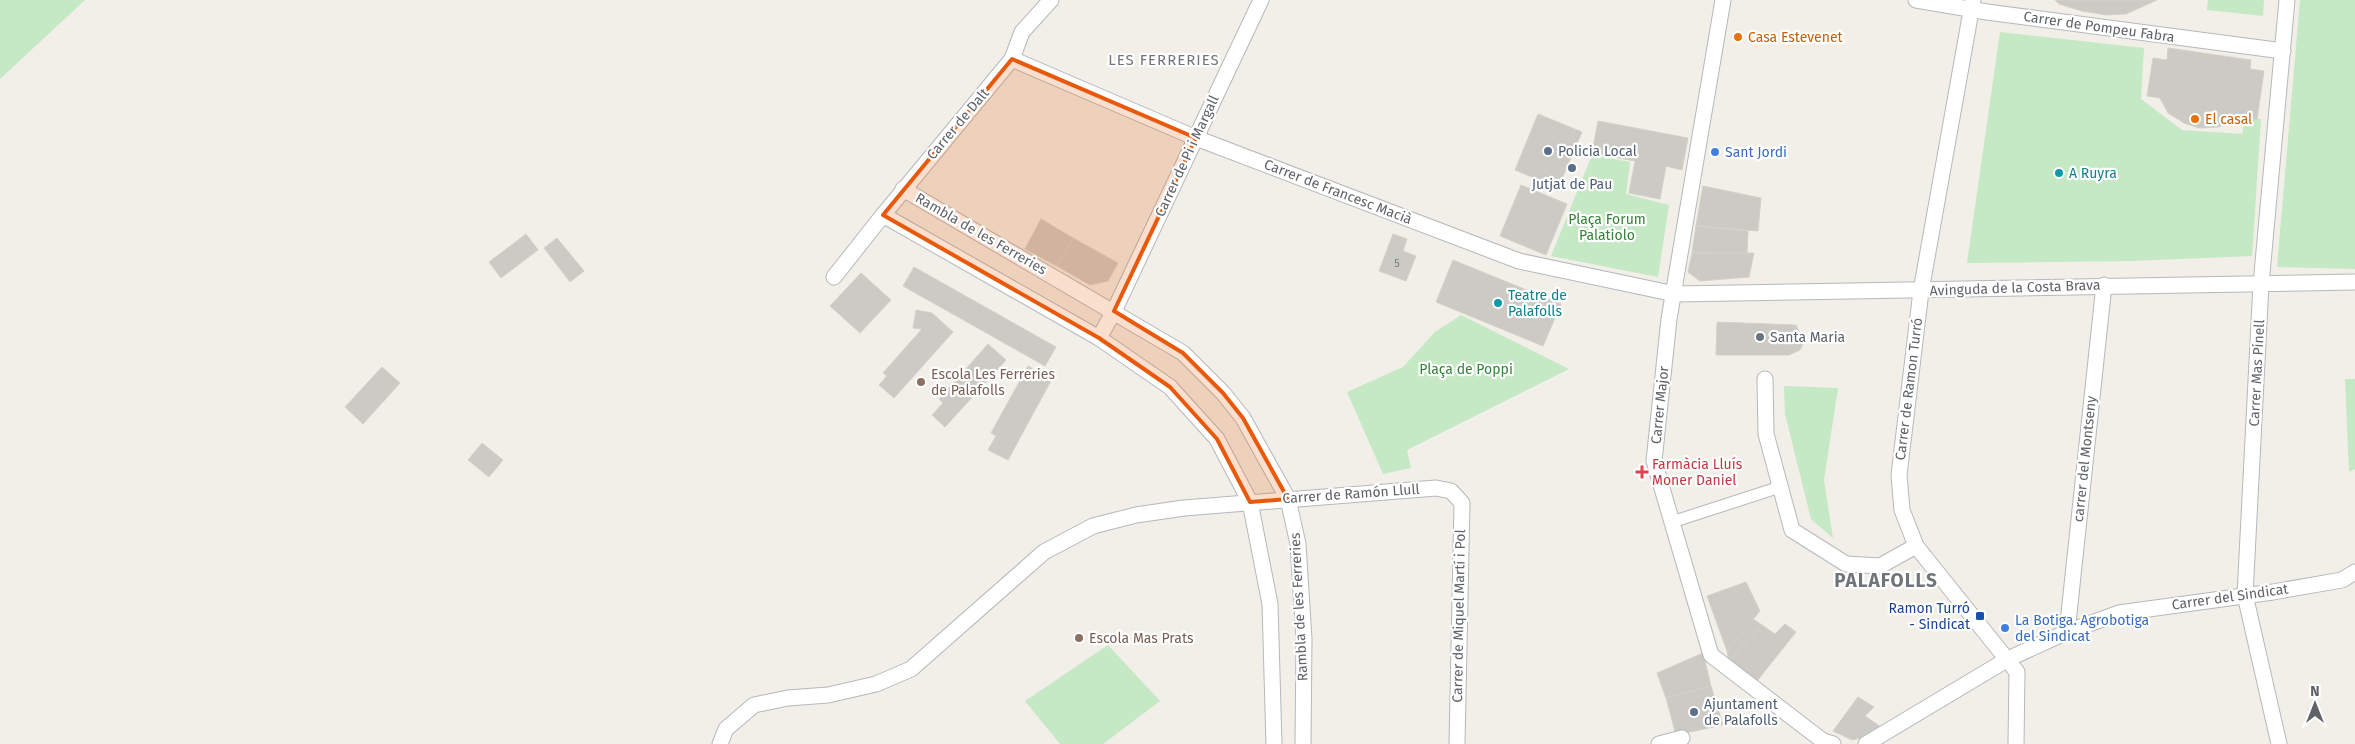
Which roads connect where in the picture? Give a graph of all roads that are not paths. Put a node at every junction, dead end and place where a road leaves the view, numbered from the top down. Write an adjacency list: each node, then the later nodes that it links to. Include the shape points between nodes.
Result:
1 (1051, 0): 8 (street, Carrer de Dalt, via 1022,32)
2 (1261, 0): 9 (street, Carrer de Pi i Margall)
3 (1723, 0): 17 (street, Carrer Major)
4 (1916, 0): 6 (street, Carrer de Pompeu Fabra)
5 (2287, 0): 7 (street, Carrer Mas Pinell)
6 (1973, 5): 7 (street, Carrer de Pompeu Fabra); 16 (street, Carrer de Ramon Turró)
7 (2283, 51): 14 (street, Carrer Mas Pinell)
8 (1012, 59): 9 (street, Carrer de Francesc Macià); 10 (street, Carrer de Dalt)
9 (1196, 138): 17 (street, Carrer de Francesc Macià, via 1519,261); 18 (street, Carrer de Pi i Margall)
10 (903, 189): 11 (street, Rambla de les Ferreries); 18 (street, Rambla de les Ferreries)
11 (883, 215): 12 (street); 19 (street, Rambla de les Ferreries)
12 (834, 276)
13 (2355, 282): 14 (street, Avinguda de la Costa Brava)
14 (2261, 284): 15 (street, Avinguda de la Costa Brava); 28 (street, Carrer Mas Pinell)
15 (2104, 285): 16 (street, Avinguda de la Costa Brava); 29 (street, carrer del Montseny)
16 (1921, 291): 17 (street, Avinguda de la Costa Brava); 26 (street, Carrer de Ramon Turró, via 1899,474 1902,510)
17 (1675, 294): 25 (street, Carrer Major, via 1669,319 1654,462)
18 (1114, 311): 19 (street, Carrer de Pi i Margall); 23 (street, Rambla de les Ferreries, via 1183,353 1223,393 1243,418)
19 (1099, 338): 24 (street, Rambla de les Ferreries, via 1170,387 1217,439)
20 (1765, 379): 21 (street, via 1766,434)
21 (1780, 487): 25 (street); 26 (street, via 1792,530 1846,564 1880,566)
22 (1451, 491): 23 (street, Carrer de Ramón Llull, via 1436,488); 35 (street, Carrer de Miquel Martí i Pol, via 1462,503)
23 (1288, 499): 24 (street, Carrer de Ramón Llull); 34 (street, Rambla de les Ferreries, via 1299,554 1304,639)
24 (1250, 502): 32 (street, Carrer de Ramón Llull, via 1136,515 1093,526 1044,552 911,669 876,684 828,695 754,705 726,729); 33 (street, Rambla de les Ferreries, via 1270,604)
25 (1672, 522): 37 (street, Carrer Major, via 1711,655 1823,741)
26 (1916, 546): 30 (street, Carrer de Ramon Turró)
27 (2355, 572): 28 (street, Carrer del Sindicat, via 2342,580)
28 (2245, 595): 29 (street, Carrer del Sindicat, via 2119,613); 40 (street, Carrer Mas Pinell)
29 (2067, 632): 30 (street, Carrer del Sindicat)
30 (2008, 659): 38 (street, Carrer del Sindicat); 39 (street, Carrer de Ramon Turró, via 2017,672)
31 (1682, 738): 36 (street)
32 (720, 744)
33 (1274, 744)
34 (1303, 744)
35 (1457, 744)
36 (1659, 744)
37 (1832, 744)
38 (1866, 744)
39 (2016, 744)
40 (2279, 744)

